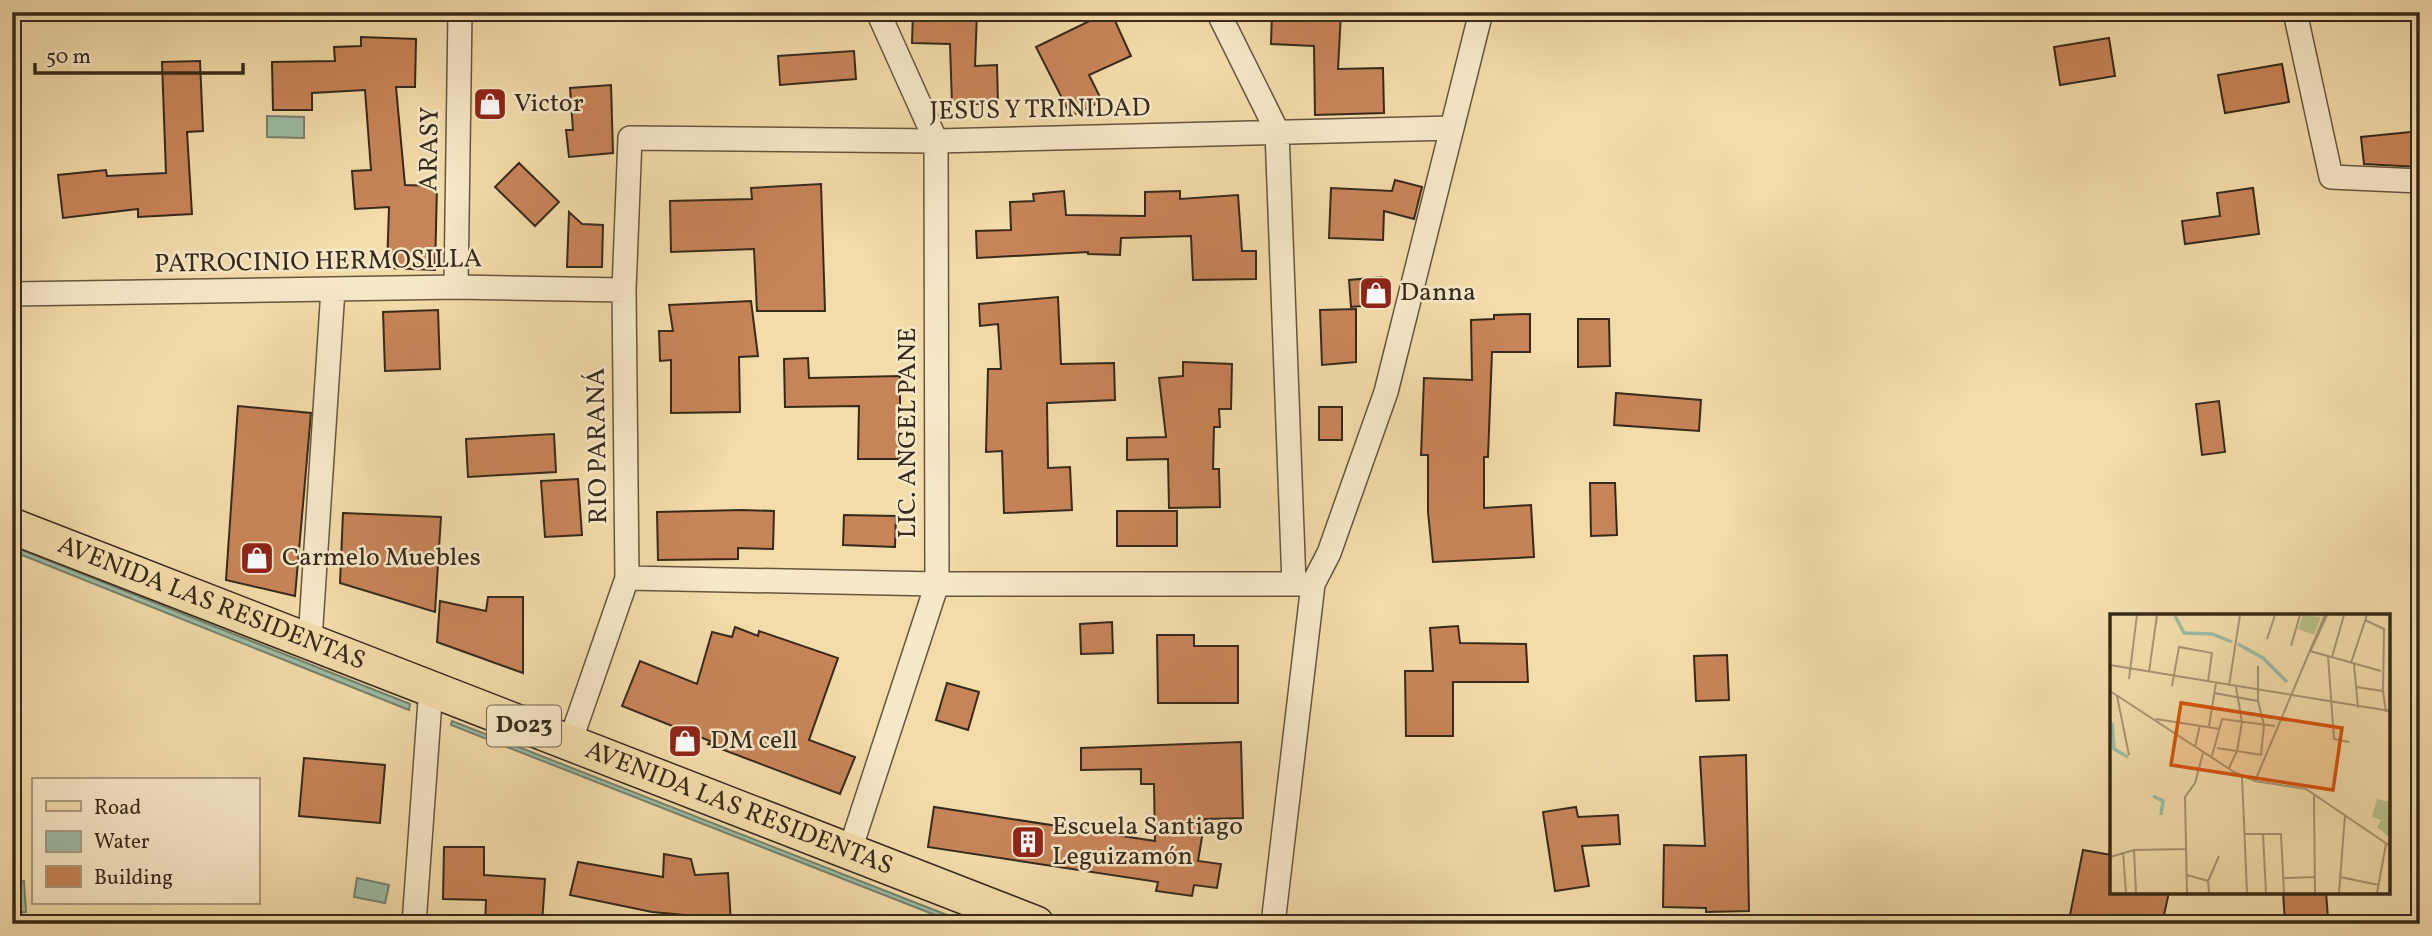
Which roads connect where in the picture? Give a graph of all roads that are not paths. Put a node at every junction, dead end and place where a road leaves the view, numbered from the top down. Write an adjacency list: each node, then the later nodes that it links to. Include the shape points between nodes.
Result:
1 (460, 12): 11 (street, ARASY)
2 (878, 12): 9 (street, LIC. ANGEL PANE)
3 (1218, 12): 7 (street)
4 (1481, 12): 6 (street)
5 (2295, 12): 10 (street, via 2331,177)
6 (1452, 128): 7 (street, JESUS Y TRINIDAD); 18 (street, via 1386,392 1329,553)
7 (1277, 131): 9 (street, JESUS Y TRINIDAD); 18 (street)
8 (630, 138): 9 (street, JESUS Y TRINIDAD); 13 (street, RIO PARANÁ)
9 (936, 141): 17 (street, LIC. ANGEL PANE)
10 (2420, 181)
11 (457, 287): 12 (street, PATROCINIO HERMOSILLA); 13 (street, PATROCINIO HERMOSILLA)
12 (334, 289): 14 (street, PATROCINIO HERMOSILLA); 19 (street)
13 (624, 290): 16 (street, RIO PARANÁ)
14 (12, 294)
15 (12, 526): 19 (main road, AVENIDA LAS RESIDENTAS / D023)
16 (627, 578): 17 (street); 21 (street, RIO PARANÁ)
17 (937, 584): 18 (street); 22 (street, LIC. ANGEL PANE)
18 (1304, 584): 25 (street)
19 (310, 640): 20 (main road, AVENIDA LAS RESIDENTAS / D023)
20 (431, 687): 21 (main road, AVENIDA LAS RESIDENTAS / D023); 23 (street)
21 (569, 745): 22 (main road, AVENIDA LAS RESIDENTAS / D023)
22 (849, 853): 24 (main road, AVENIDA LAS RESIDENTAS / D023)
23 (414, 924)
24 (1036, 924)
25 (1273, 924)

